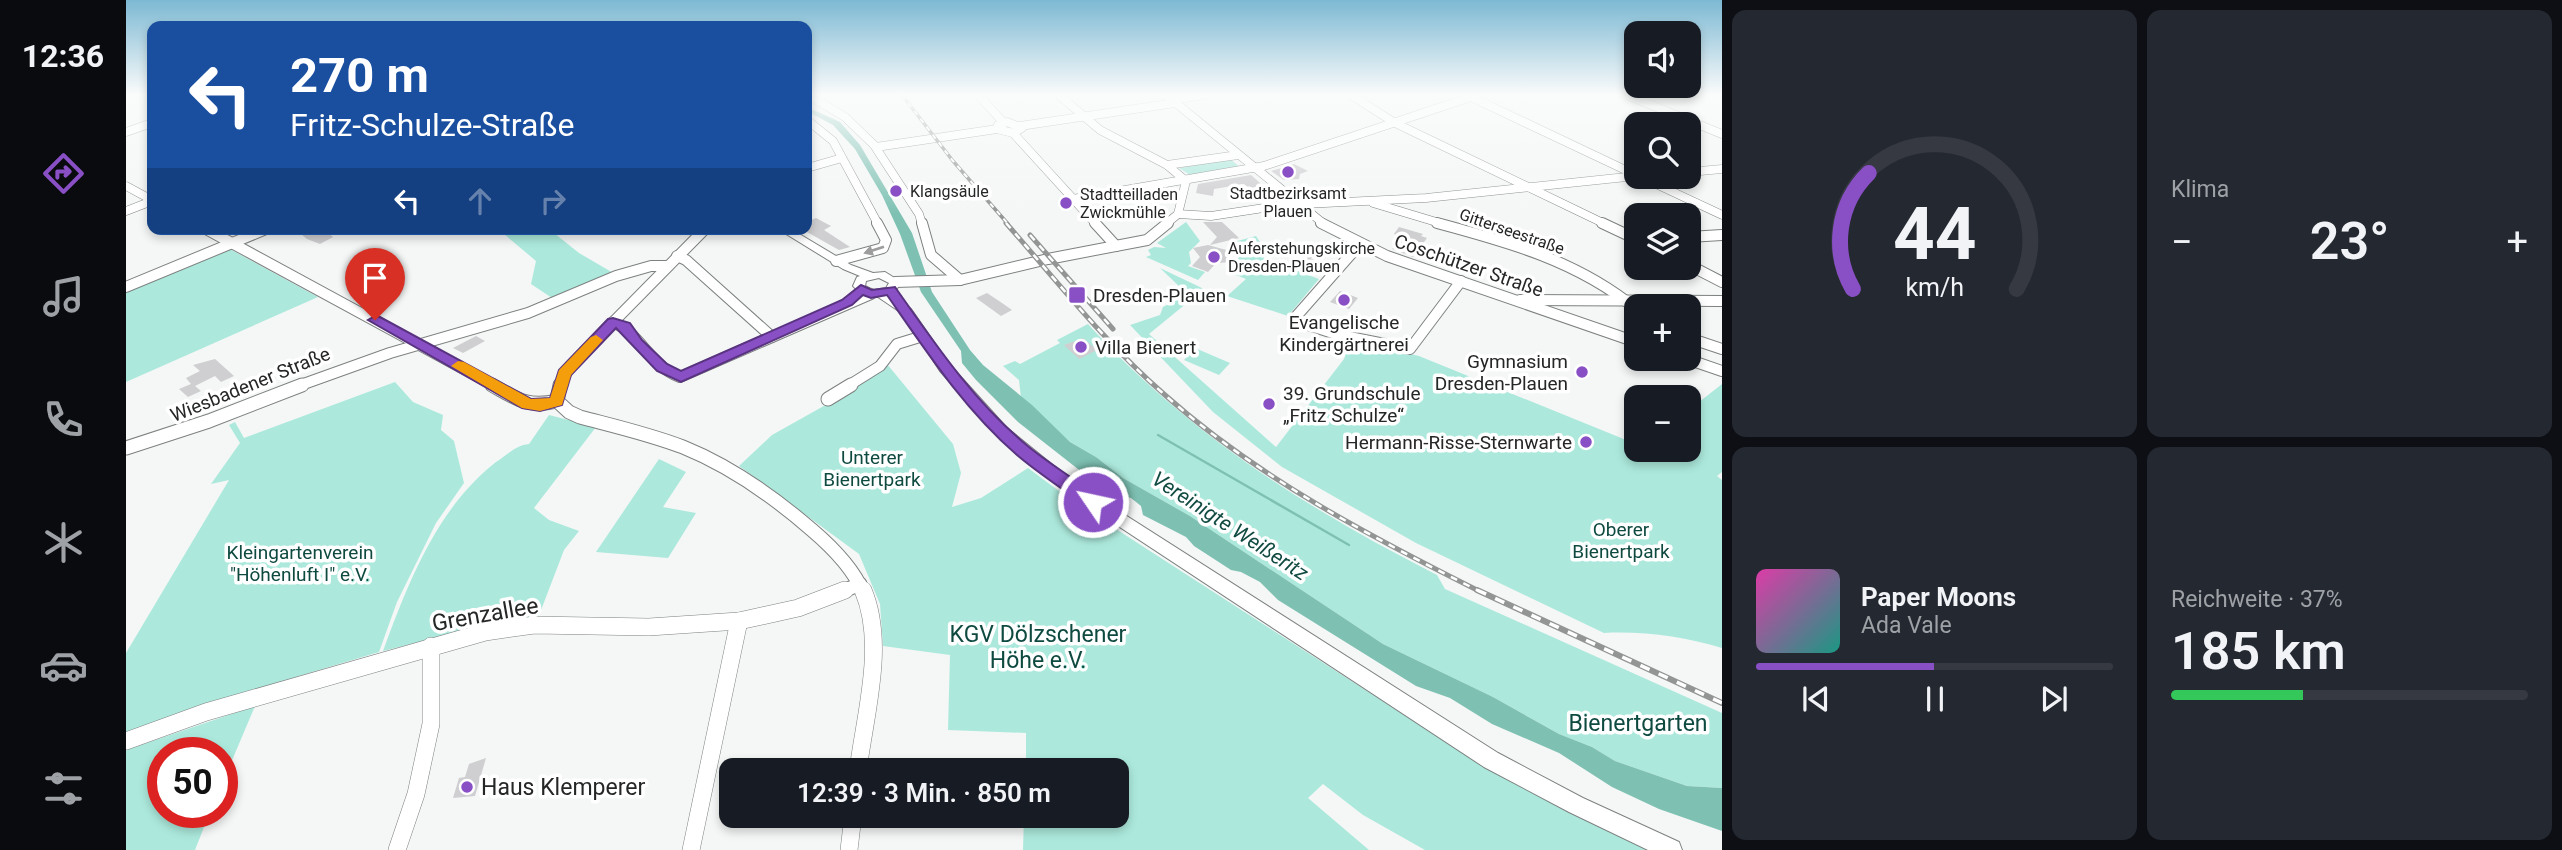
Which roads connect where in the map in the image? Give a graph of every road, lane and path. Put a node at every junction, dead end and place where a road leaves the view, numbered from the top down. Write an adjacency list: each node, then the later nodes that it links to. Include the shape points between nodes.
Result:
1 (825, 135): 12 (street, via 833,141)
2 (866, 135): 10 (street)
3 (949, 135): 10 (street)
4 (1020, 135): 25 (street)
5 (1109, 135): 13 (street)
6 (1214, 135): 11 (street, Coschützer Straße)
7 (1356, 135): 15 (street)
8 (1421, 135): 22 (street)
9 (1552, 135): 16 (street)
10 (876, 147): 46 (street, via 919,214 931,255)
11 (1238, 155): 13 (street); 15 (street, Coschützer Straße)
12 (840, 160): 14 (street); 43 (street, one-way to 43, via 887,243)
13 (1167, 165): 20 (street)
14 (812, 167)
15 (1255, 168): 20 (street); 28 (street, Coschützer Straße)
16 (1624, 169)
17 (1722, 169): 18 (street)
18 (1701, 171)
19 (1624, 177): 22 (street)
20 (1186, 181): 25 (street); 30 (street)
21 (126, 186): 24 (street)
22 (1528, 186): 26 (street); 32 (street)
23 (1666, 189): 31 (street)
24 (147, 198)
25 (1073, 199): 41 (street)
26 (1370, 201): 28 (street); 51 (street, Gitterseestraße, via 1515,245 1568,267)
27 (147, 203): 29 (street)
28 (1299, 204): 30 (street, via 1206,217); 40 (street, Coschützer Straße)
29 (126, 211)
30 (1178, 214): 41 (street, via 1150,239)
31 (1722, 215)
32 (1624, 233)
33 (1722, 234): 38 (street)
34 (216, 235): 39 (street)
35 (250, 235): 39 (street)
36 (699, 235): 42 (street)
37 (794, 235): 43 (main road)
38 (1701, 236)
39 (230, 243): 50 (street); 61 (street)
40 (1359, 245): 47 (street, Coschützer Straße); 47 (street, via 1293,320 1410,349)
41 (1116, 246): 46 (street)
42 (677, 256): 44 (street); 58 (street)
43 (842, 262): 49 (main road)
44 (667, 266): 56 (street); 61 (street, Wiesbadener Straße, via 641,268 529,313)
45 (1701, 271): 48 (street)
46 (957, 281): 49 (street)
47 (1461, 281): 53 (street, Coschützer Straße)
48 (1722, 282)
49 (883, 286): 57 (main road); 58 (street)
50 (126, 287)
51 (1624, 299)
52 (1624, 300): 53 (street)
53 (1518, 301): 59 (street, Coschützer Straße)
54 (1701, 301): 55 (street)
55 (1722, 301)
56 (613, 322): 58 (street, via 625,326 662,368 681,377); 66 (street, via 564,373)
57 (923, 336): 65 (street, via 897,344 880,366); 77 (main road, via 945,368 1002,431 1070,487 1482,754)
58 (772, 337)
59 (1624, 338)
60 (1701, 342): 62 (street)
61 (419, 344): 66 (street, via 527,404); 67 (street, Wiesbadener Straße, via 344,368 173,436)
62 (1722, 349)
63 (1701, 364): 64 (street)
64 (1722, 371)
65 (828, 399)
66 (557, 401): 68 (street, via 569,412 668,441 714,460 811,529 844,560)
67 (126, 448)
68 (860, 584): 69 (street, Grenzallee, via 798,608); 72 (street, via 869,605 872,643)
69 (739, 621): 70 (street, Grenzallee, via 649,627 534,625); 75 (street)
70 (431, 646): 71 (street, Grenzallee, via 206,712); 74 (street, via 431,724 416,794)
71 (126, 741)
72 (859, 758)
73 (852, 828): 76 (street)
74 (397, 850)
75 (691, 850)
76 (849, 850)
77 (1671, 850)

